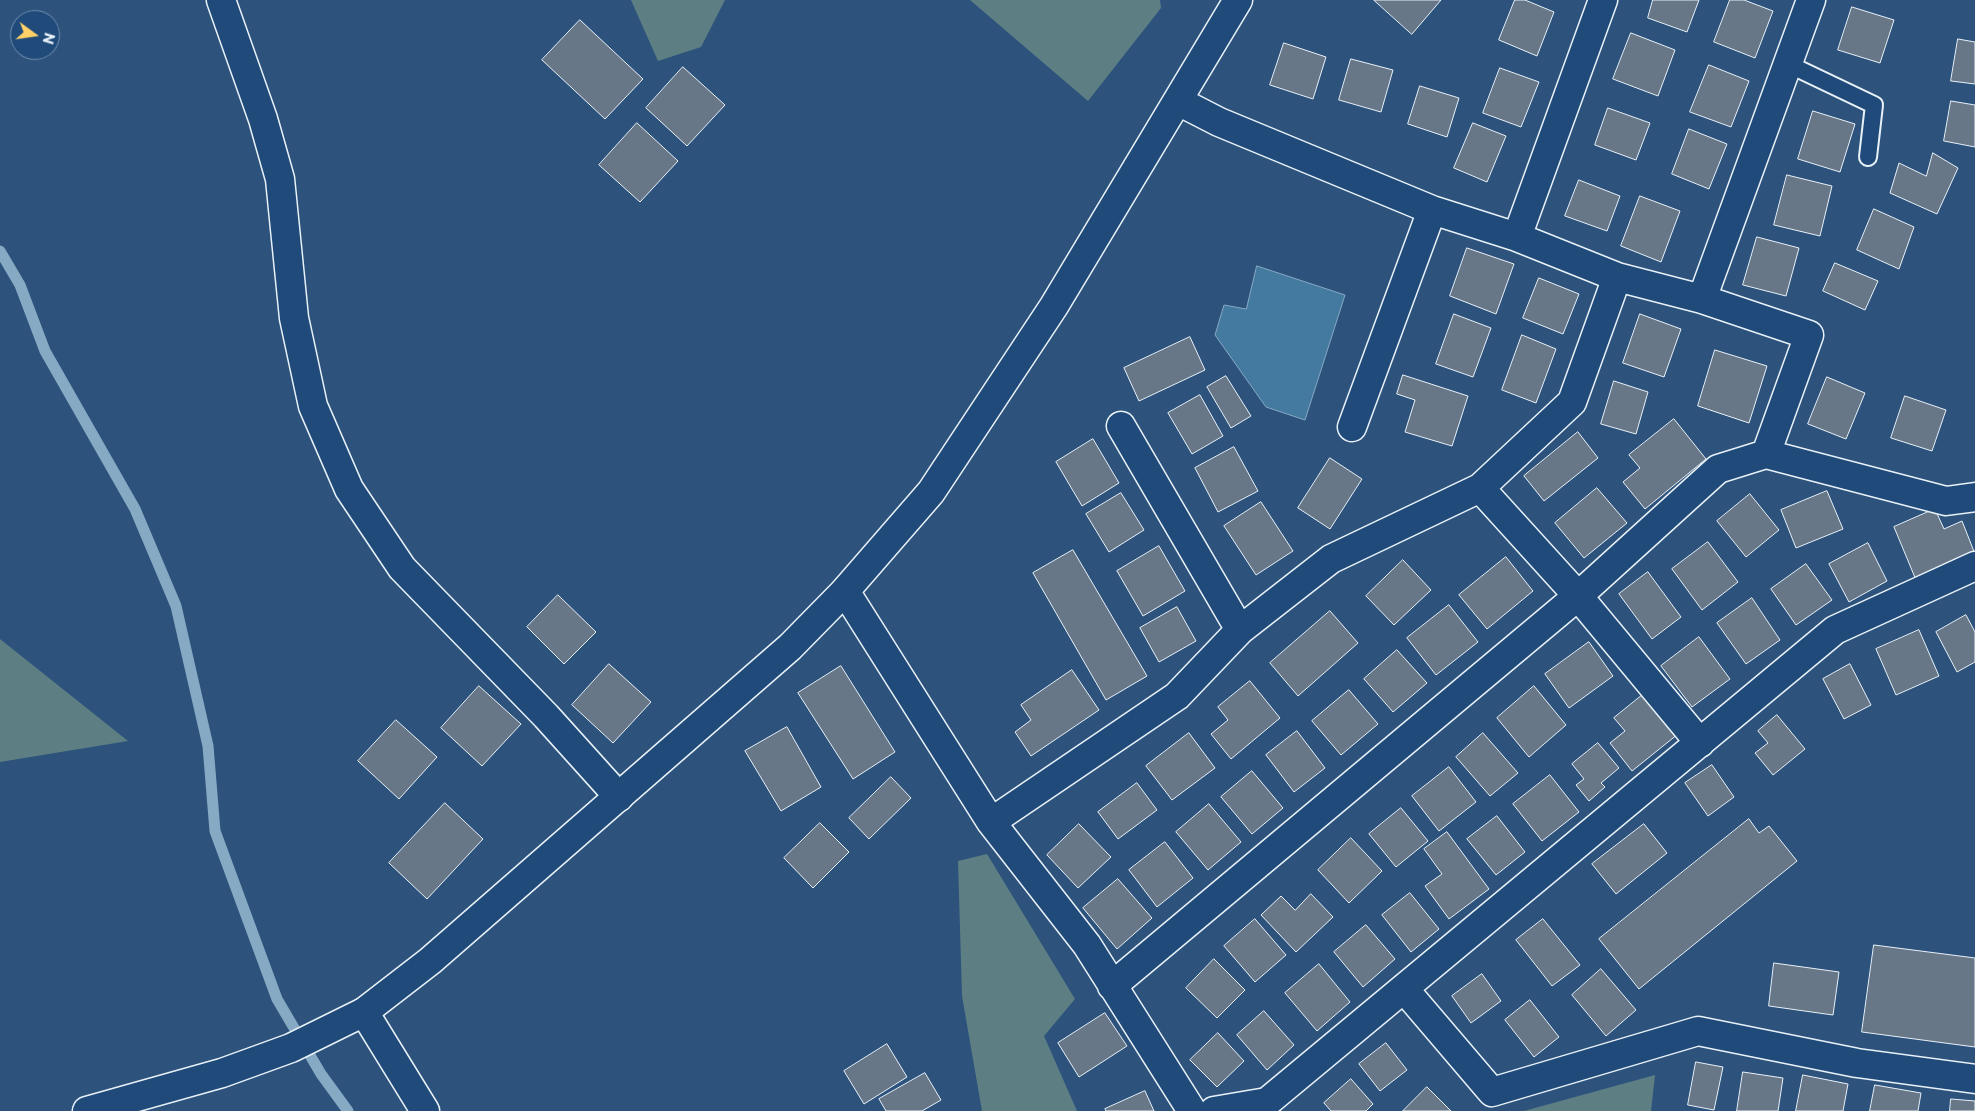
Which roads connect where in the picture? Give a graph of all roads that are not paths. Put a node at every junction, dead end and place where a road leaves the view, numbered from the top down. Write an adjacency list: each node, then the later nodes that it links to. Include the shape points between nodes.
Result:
1 (221, 0): 22 (street, via 263,119 280,179 294,318 313,406 349,489 402,568 546,716)
2 (1238, 0): 6 (street)
3 (1603, 0): 9 (street)
4 (1811, 0): 5 (street)
5 (1788, 64): 7 (lane, via 1874,105); 11 (street)
6 (1178, 101): 8 (street, via 1219,122); 18 (street, via 1054,306 931,492)
7 (1868, 157)
8 (1432, 210): 9 (street); 13 (street)
9 (1517, 237): 10 (street)
10 (1617, 277): 11 (street); 15 (street, via 1572,402)
11 (1702, 299): 14 (street, via 1809,335)
12 (1121, 426): 20 (street)
13 (1352, 427)
14 (1766, 454): 16 (street, via 1946,500); 19 (street, via 1718,469)
15 (1480, 488): 19 (street); 20 (street, via 1331,559)
16 (1975, 497)
17 (1975, 566): 21 (street, via 1835,630)
18 (845, 591): 22 (street, via 790,647); 23 (street)
19 (1578, 596): 21 (street); 24 (street)
20 (1240, 630): 23 (street, via 1177,696)
21 (1700, 743): 25 (street)
22 (619, 797): 26 (street, via 430,962)
23 (991, 822): 24 (street, via 1087,945)
24 (1112, 986): 30 (street)
25 (1405, 990): 27 (street, via 1492,1092 1698,1032 1857,1063); 31 (street, via 1266,1102)
26 (364, 1012): 28 (street, via 291,1048 222,1073); 29 (street)
27 (1975, 1079)
28 (87, 1111)
29 (425, 1111)
30 (1192, 1111)
31 (1214, 1111)

